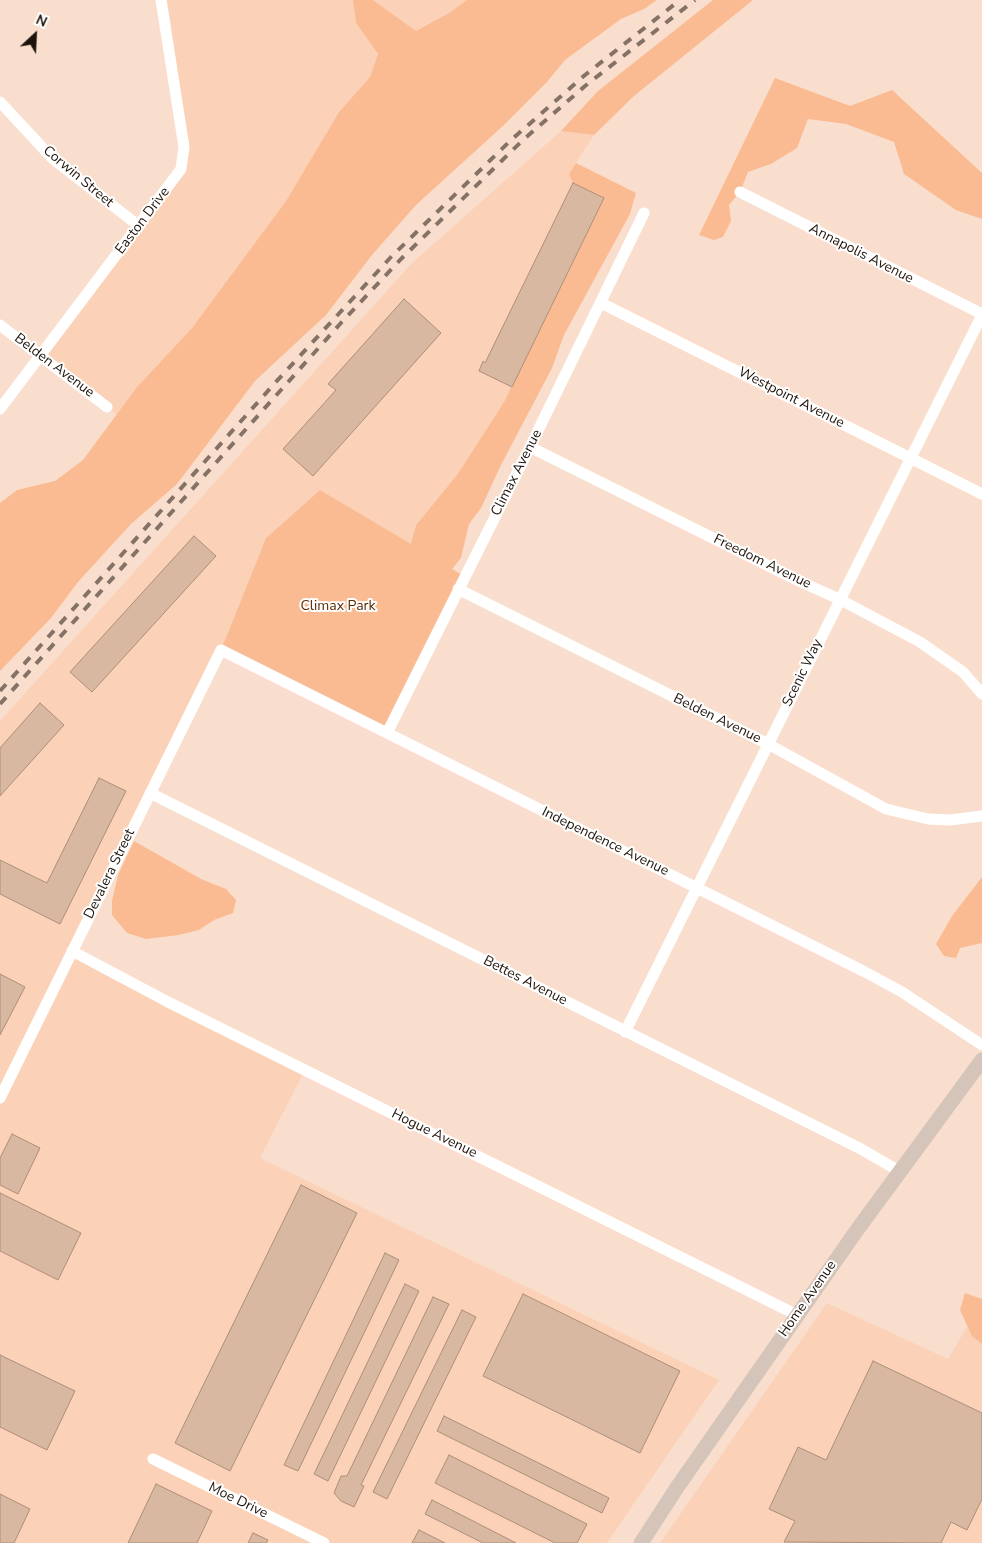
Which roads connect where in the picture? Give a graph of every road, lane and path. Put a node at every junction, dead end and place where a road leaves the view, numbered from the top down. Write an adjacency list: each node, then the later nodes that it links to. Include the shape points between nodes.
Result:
1 (161, 0): 5 (street, Easton Drive, via 184,158 176,178)
2 (0, 102): 5 (street, Corwin Street, via 53,159)
3 (740, 192): 7 (street, Annapolis Avenue)
4 (644, 213): 6 (street, Climax Avenue)
5 (139, 226): 9 (street, Easton Drive)
6 (601, 303): 12 (street, Climax Avenue); 13 (street, Westpoint Avenue)
7 (982, 315): 13 (street, Scenic Way)
8 (0, 325): 9 (street, Belden Avenue)
9 (41, 356): 10 (street, Belden Avenue); 11 (street, Easton Drive)
10 (107, 407)
11 (0, 410)
12 (530, 447): 15 (street, Climax Avenue); 16 (street, Freedom Avenue)
13 (912, 457): 14 (street, Westpoint Avenue); 16 (street, Scenic Way)
14 (982, 494)
15 (458, 589): 19 (street, Climax Avenue); 20 (street, Belden Avenue)
16 (839, 599): 18 (street, Freedom Avenue, via 943,656 964,672); 20 (street, Scenic Way)
17 (221, 650): 19 (street, Independence Avenue); 21 (street, Devalera Street)
18 (982, 694)
19 (387, 733): 23 (street, Independence Avenue)
20 (768, 744): 22 (street, Belden Avenue, via 886,809 928,819); 23 (street, Scenic Way)
21 (150, 793): 24 (street, Devalera Street); 25 (street, Bettes Avenue)
22 (982, 816)
23 (696, 887): 25 (street, Scenic Way); 26 (street, Independence Avenue, via 902,992)
24 (72, 951): 28 (street, Devalera Street); 30 (street, Hogue Avenue, via 168,1002)
25 (625, 1032): 29 (street, Bettes Avenue)
26 (982, 1045)
27 (982, 1060): 29 (street, Home Avenue)
28 (0, 1098)
29 (899, 1171): 30 (street, Home Avenue)
30 (797, 1315): 33 (street, Home Avenue)
31 (153, 1459): 32 (street, Moe Drive)
32 (324, 1543)
33 (641, 1543)

